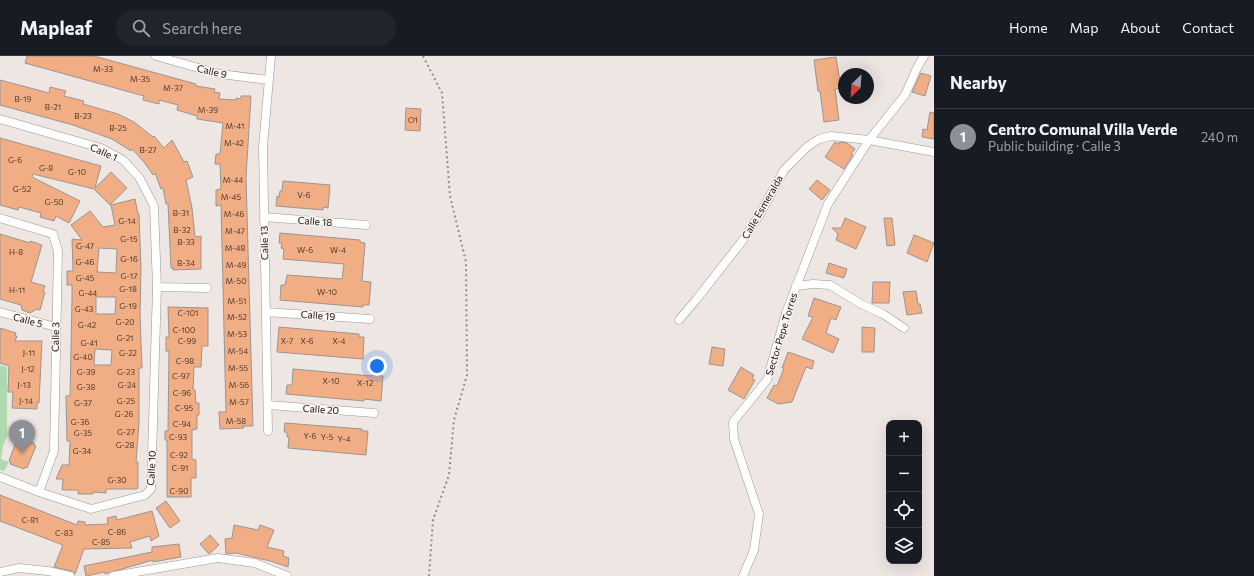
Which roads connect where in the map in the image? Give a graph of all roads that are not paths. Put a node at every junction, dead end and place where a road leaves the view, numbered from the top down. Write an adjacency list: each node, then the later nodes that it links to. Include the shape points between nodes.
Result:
1 (159, 56): 4 (street, Calle 9, via 220,74)
2 (271, 56): 4 (street, Calle 13)
3 (924, 56): 6 (street, Sector Pepe Torres, via 905,95)
4 (269, 80): 8 (street, Calle 13, via 263,147)
5 (0, 119): 12 (street, Calle 1, via 101,148 123,160 140,177 154,206)
6 (869, 140): 7 (street, Calle Esmeralda); 11 (street, Sector Pepe Torres, via 828,204); 17 (street, Calle Esmeralda, via 831,136 818,139 794,158 784,170 743,240)
7 (934, 152)
8 (264, 217): 10 (street, Calle 18); 15 (street, Calle 13)
9 (0, 218): 18 (street, Calle 3, via 53,234 58,251)
10 (366, 225)
11 (796, 286): 19 (street, via 830,285); 29 (street, Sector Pepe Torres, via 766,380 733,422 734,439 759,514 754,550)
12 (156, 287): 13 (street); 24 (street, Calle 10, via 151,489 146,495 91,509)
13 (207, 288)
14 (0, 312): 18 (street, Calle 5)
15 (266, 312): 16 (street, Calle 19); 20 (street, Calle 13)
16 (370, 319)
17 (678, 320)
18 (56, 327): 24 (street, Calle 3, via 54,451)
19 (904, 328)
20 (268, 406): 21 (street, Calle 20); 22 (street, Calle 13)
21 (374, 414)
22 (268, 431)
23 (0, 477): 24 (street, Calle 10)
24 (39, 492)
25 (0, 572): 26 (street, via 19,568)
26 (70, 576)
27 (113, 576): 28 (street, via 218,558 255,562)
28 (287, 576)
29 (742, 576)

